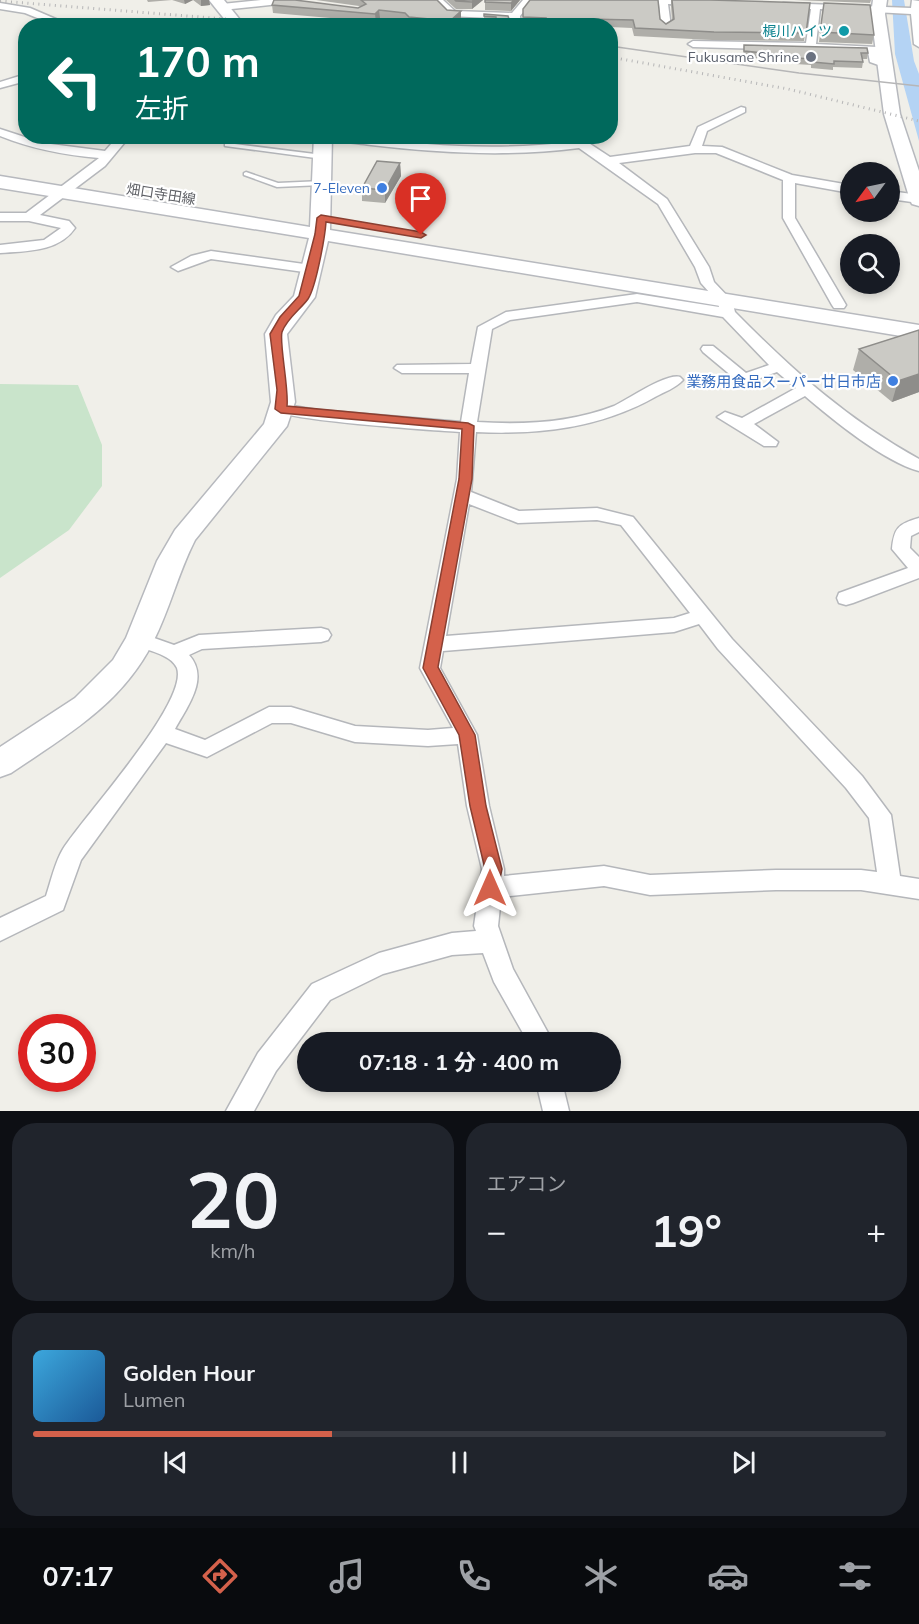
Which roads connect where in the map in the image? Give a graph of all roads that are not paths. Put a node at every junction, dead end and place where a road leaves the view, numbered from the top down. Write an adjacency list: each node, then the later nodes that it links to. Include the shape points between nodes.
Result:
1 (437, 0): 16 (street, via 452,14)
2 (528, 0): 17 (street)
3 (607, 0): 5 (street)
4 (915, 0): 13 (street)
5 (663, 1): 6 (street); 18 (street)
6 (707, 2)
7 (219, 3): 8 (street); 15 (street)
8 (303, 3)
9 (773, 4): 10 (street)
10 (816, 6): 11 (street); 21 (street)
11 (882, 7): 13 (street); 22 (street)
12 (0, 8): 14 (street, via 27,10)
13 (915, 11): 20 (street)
14 (47, 18)
15 (232, 18)
16 (489, 18)
17 (518, 18)
18 (666, 27)
19 (693, 44): 21 (street)
20 (919, 44)
21 (811, 45): 22 (street, via 873,49 874,60)
22 (884, 64): 47 (street, via 892,114)
23 (18, 79): 24 (street)
24 (0, 85)
25 (741, 111): 35 (street, via 702,129)
26 (0, 132): 27 (street)
27 (18, 140)
28 (29, 144): 36 (street)
29 (118, 144): 36 (street)
30 (323, 144): 37 (street)
31 (391, 144): 32 (street, via 539,150)
32 (560, 144)
33 (580, 144): 38 (street)
34 (226, 145): 37 (lane)
35 (695, 149): 38 (street); 41 (street, via 718,150)
36 (109, 155): 44 (street)
37 (323, 157): 43 (street)
38 (608, 161): 54 (street, via 663,202)
39 (0, 168): 44 (street, 畑口寺田線)
40 (246, 174): 43 (lane, via 277,185)
41 (789, 178): 45 (street); 55 (street, via 789,218)
42 (0, 182): 44 (street)
43 (322, 183): 50 (street)
44 (67, 187): 49 (street); 50 (street, 畑口寺田線)
45 (840, 187)
46 (900, 197): 47 (street)
47 (919, 200)
48 (0, 217): 49 (street)
49 (29, 217): 51 (street, via 68,228 50,242)
50 (321, 226): 53 (street); 54 (street); 56 (street)
51 (0, 249)
52 (178, 267): 53 (street, via 212,255)
53 (311, 269): 65 (street, via 304,297 276,334 283,390)
54 (708, 283): 55 (street); 56 (street)
55 (839, 304): 57 (street)
56 (726, 307): 58 (street); 60 (street); 62 (street, via 637,298 506,316 485,327)
57 (919, 318)
58 (919, 332)
59 (708, 349): 60 (street, via 744,379)
60 (780, 366): 64 (street)
61 (402, 368): 62 (street)
62 (478, 369): 68 (street)
63 (675, 380): 68 (street, via 600,416 552,425)
64 (807, 389): 67 (street); 70 (street, via 836,414)
65 (281, 409): 68 (street); 77 (street, via 275,426 184,536)
66 (725, 417): 67 (street)
67 (743, 424): 69 (street)
68 (468, 426): 71 (street)
69 (770, 442)
70 (919, 466)
71 (462, 494): 75 (street, via 518,517 597,514 627,521); 78 (street)
72 (919, 524): 73 (street, via 902,533 901,549)
73 (919, 570): 74 (street)
74 (846, 598)
75 (703, 616): 78 (street, via 674,625); 83 (street, via 880,815)
76 (311, 631): 79 (street, via 199,642)
77 (140, 640): 79 (street); 82 (street, via 123,668 86,706)
78 (435, 644): 81 (street, via 430,668)
79 (175, 653): 80 (street, via 186,665 188,681)
80 (162, 733): 81 (street, via 207,749 269,715 291,715 355,734 428,738); 86 (street, via 71,856 55,903)
81 (467, 735): 84 (street, via 493,869)
82 (0, 764)
83 (890, 884): 84 (street, via 776,880 650,885 604,876); 85 (street)
84 (490, 888): 87 (street, via 486,926)
85 (919, 889)
86 (0, 930)
87 (491, 941): 88 (street, via 503,974); 90 (street, via 452,944 379,964 321,992 267,1062)
88 (535, 1032)
89 (551, 1092): 91 (street)
90 (238, 1111)
91 (556, 1111)

